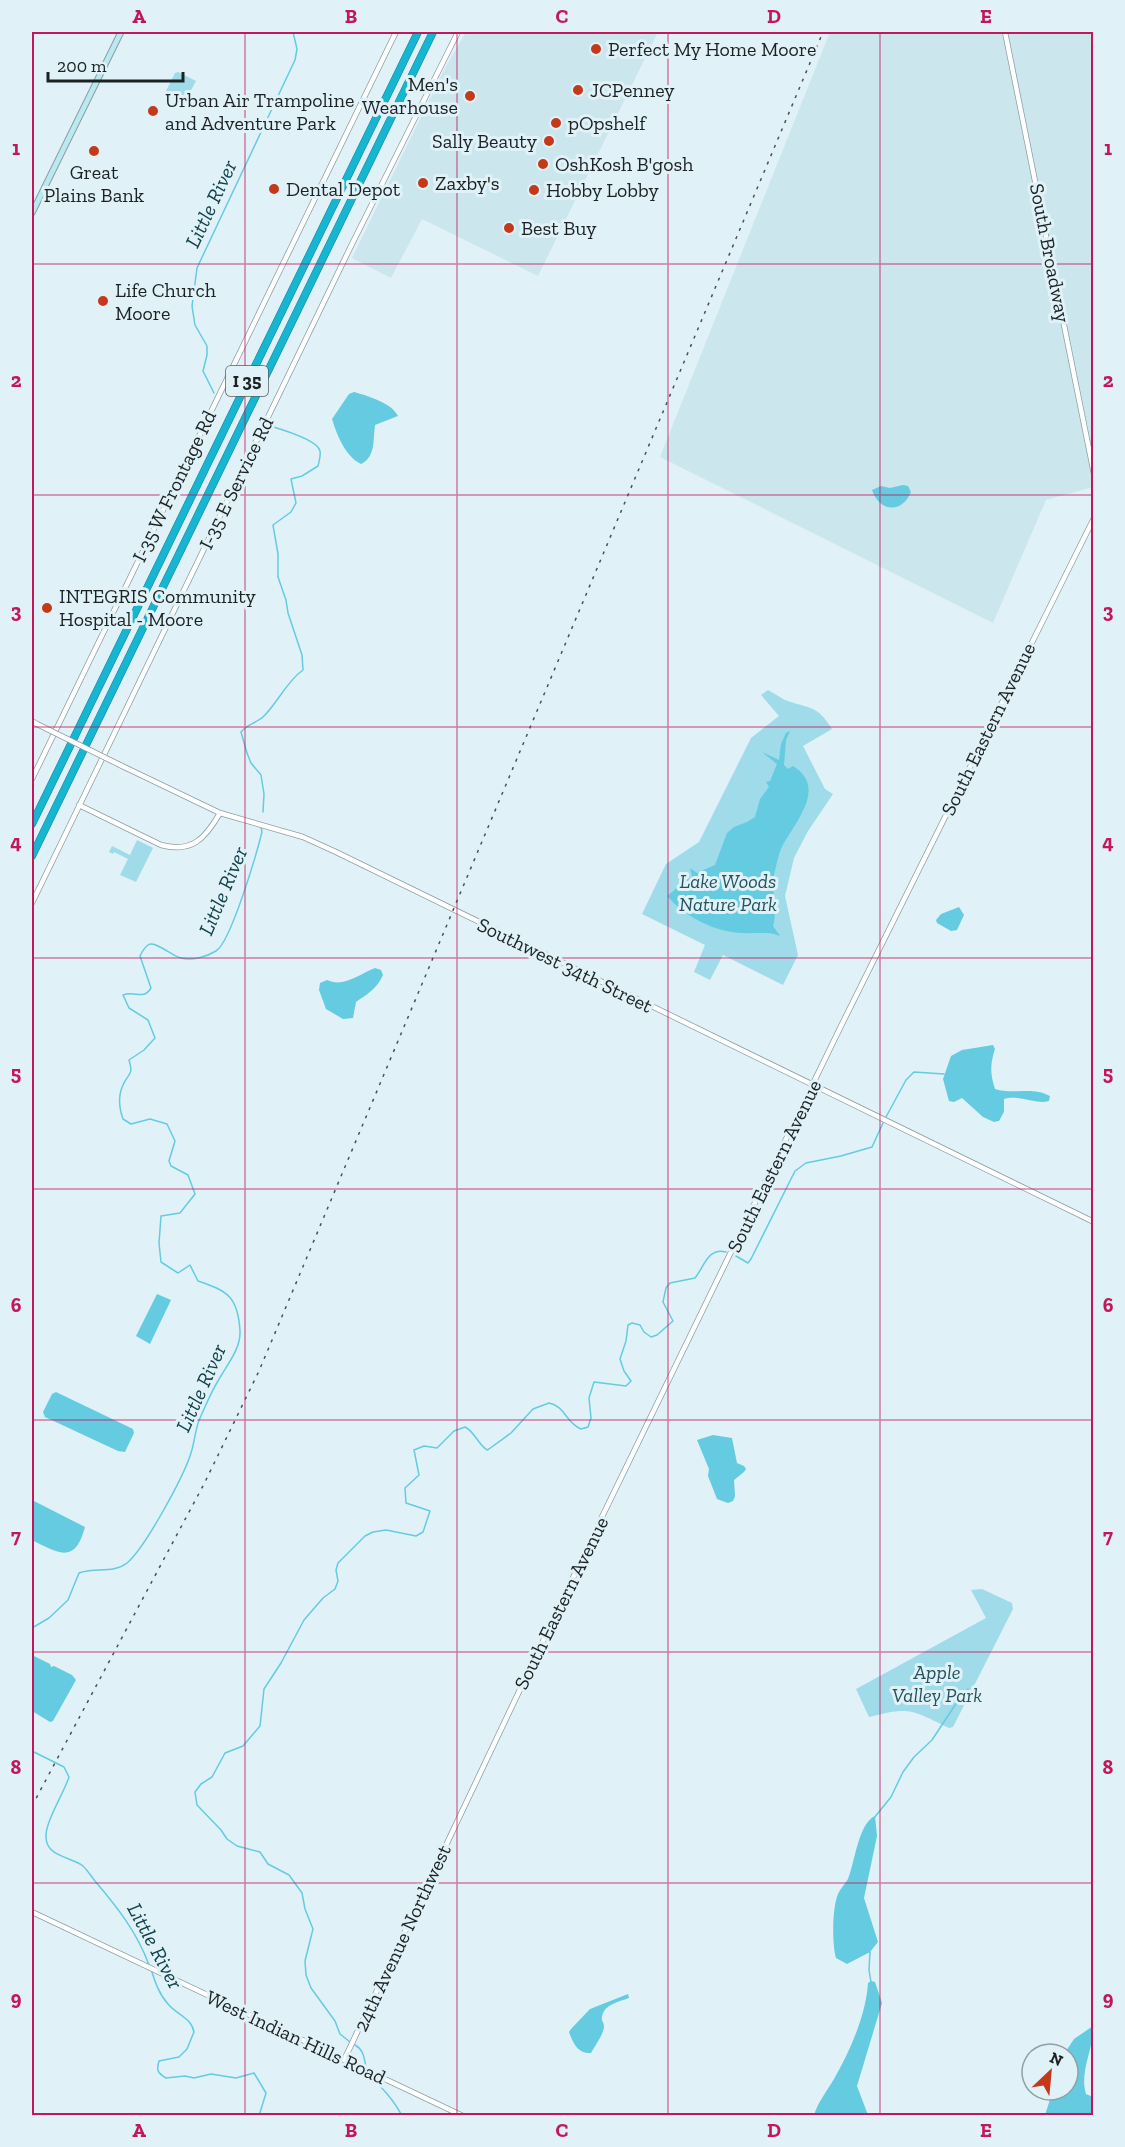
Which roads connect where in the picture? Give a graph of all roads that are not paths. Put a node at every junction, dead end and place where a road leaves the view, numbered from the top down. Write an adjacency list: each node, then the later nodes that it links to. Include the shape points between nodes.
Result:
1 (122, 32): 7 (main road)
2 (396, 32): 11 (street, I-35 W Frontage Rd)
3 (418, 32): 14 (highway, I 35)
4 (433, 32): 15 (highway, I 35)
5 (458, 32): 12 (street, I-35 E Service Rd)
6 (1005, 32): 8 (street, South Broadway)
7 (32, 213)
8 (1094, 474)
9 (1094, 518): 17 (street, South Eastern Avenue)
10 (32, 722): 13 (street, Southwest 34th Street, bridge)
11 (32, 779)
12 (79, 805): 13 (street, via 174,848 183,848 204,837); 16 (street, I-35 E Service Rd)
13 (219, 813): 17 (street, Southwest 34th Street, via 303,837 336,852)
14 (32, 824)
15 (32, 856)
16 (32, 903)
17 (813, 1086): 18 (street, Southwest 34th Street); 19 (street, South Eastern Avenue)
18 (1094, 1222)
19 (460, 1816): 21 (street, 24th Avenue Northwest)
20 (32, 1912): 21 (street, West Indian Hills Road)
21 (344, 2060): 22 (street, West Indian Hills Road)
22 (463, 2115)

